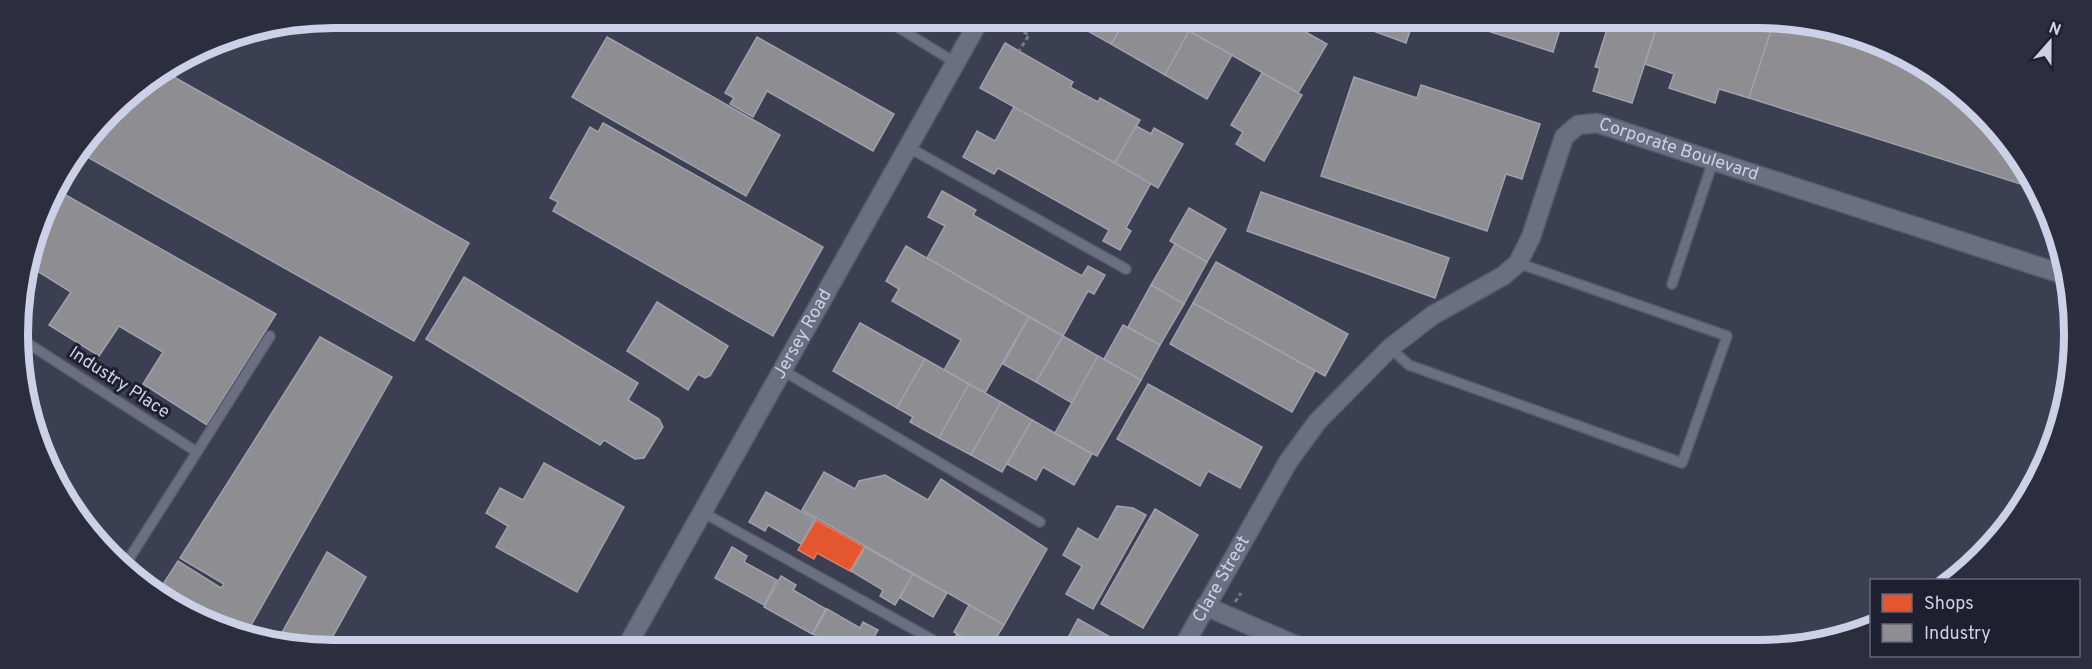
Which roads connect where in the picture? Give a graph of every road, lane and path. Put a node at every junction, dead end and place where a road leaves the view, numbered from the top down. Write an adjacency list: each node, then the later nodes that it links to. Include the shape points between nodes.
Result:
1 (899, 28): 5 (lane)
2 (975, 28): 5 (street, Jersey Road)
3 (1016, 28): 4 (path, via 1029,35)
4 (1019, 51)
5 (956, 63): 6 (street, Jersey Road)
6 (908, 147): 9 (lane); 15 (street, Jersey Road)
7 (1713, 161): 8 (street, Corporate Boulevard, via 1597,123 1578,125 1564,137 1532,237); 10 (street, Corporate Boulevard); 11 (lane)
8 (1518, 263): 14 (street, Corporate Boulevard, via 1503,276 1432,315); 14 (lane, via 1727,336 1682,462 1409,365)
9 (1126, 269)
10 (2057, 273)
11 (1672, 284)
12 (270, 336): 16 (lane)
13 (28, 344): 16 (lane, Industry Place)
14 (1390, 348): 18 (street, Corporate Boulevard, via 1317,422 1287,462)
15 (782, 370): 17 (street, Jersey Road); 19 (lane)
16 (197, 452): 20 (lane)
17 (702, 512): 22 (street, Jersey Road); 23 (lane)
18 (1258, 512): 21 (street, Clare Street)
19 (1040, 522)
20 (128, 560)
21 (1205, 606): 24 (street, Clare Street); 25 (street)
22 (630, 640)
23 (933, 640)
24 (1187, 640)
25 (1284, 640)

